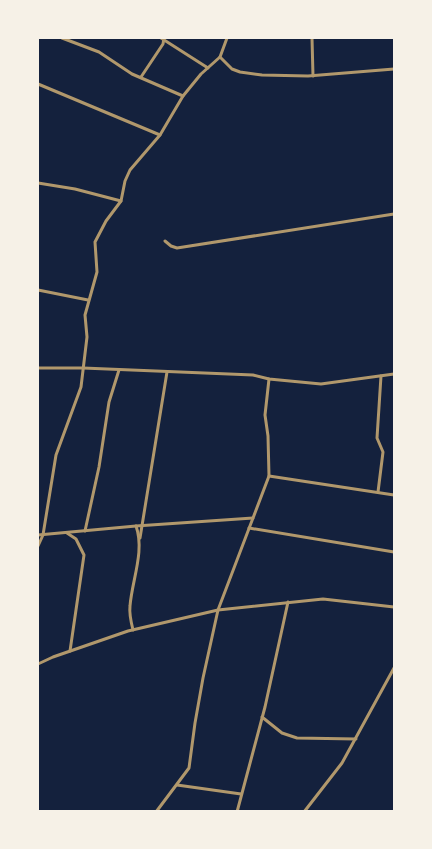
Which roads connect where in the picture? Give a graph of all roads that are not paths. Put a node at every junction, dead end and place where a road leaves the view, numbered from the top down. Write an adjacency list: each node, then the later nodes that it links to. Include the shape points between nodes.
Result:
1 (62, 38): 9 (street, via 100,52)
2 (163, 38): 6 (street); 9 (street, via 163,44)
3 (227, 38): 5 (street)
4 (312, 38): 8 (street)
5 (220, 57): 6 (street); 8 (street, via 240,72)
6 (208, 68): 11 (street)
7 (394, 69): 8 (street)
8 (313, 76)
9 (140, 78): 11 (street)
10 (38, 84): 12 (street)
11 (184, 96): 12 (street)
12 (160, 135): 14 (street, via 130,170)
13 (38, 183): 14 (street)
14 (122, 201): 18 (street, via 95,242 98,272)
15 (394, 214): 16 (street, via 177,248)
16 (165, 241)
17 (38, 290): 18 (street)
18 (88, 300): 20 (street)
19 (38, 368): 20 (street)
20 (83, 368): 21 (street); 35 (street, via 82,387 56,456)
21 (119, 370): 22 (street); 33 (street, via 109,402)
22 (167, 372): 25 (street, via 252,375); 30 (street)
23 (394, 374): 24 (street)
24 (382, 376): 25 (street, via 321,384); 27 (street, via 377,438 383,452)
25 (269, 379): 26 (street, via 265,415)
26 (269, 476): 27 (street); 29 (street)
27 (378, 492): 28 (street)
28 (394, 495)
29 (252, 518): 30 (street); 32 (street)
30 (143, 525): 31 (street); 37 (street)
31 (136, 526): 33 (street); 37 (street)
32 (249, 528): 39 (street); 42 (street)
33 (85, 531): 34 (street)
34 (67, 532): 35 (street); 44 (street, via 76,539 84,555)
35 (43, 534): 36 (street); 38 (street)
36 (38, 535)
37 (140, 538): 43 (street, via 130,604)
38 (38, 546)
39 (394, 552)
40 (288, 602): 41 (street, via 323,599); 42 (street); 47 (street)
41 (394, 607)
42 (218, 610): 43 (street); 49 (street, via 195,723 190,768)
43 (133, 630): 44 (street)
44 (70, 651): 45 (street)
45 (38, 664)
46 (394, 668): 48 (street)
47 (262, 717): 48 (street, via 282,732 297,738); 50 (street)
48 (357, 738): 53 (street)
49 (177, 785): 50 (street); 51 (street)
50 (241, 794): 52 (street)
51 (156, 812)
52 (237, 812)
53 (304, 812)

